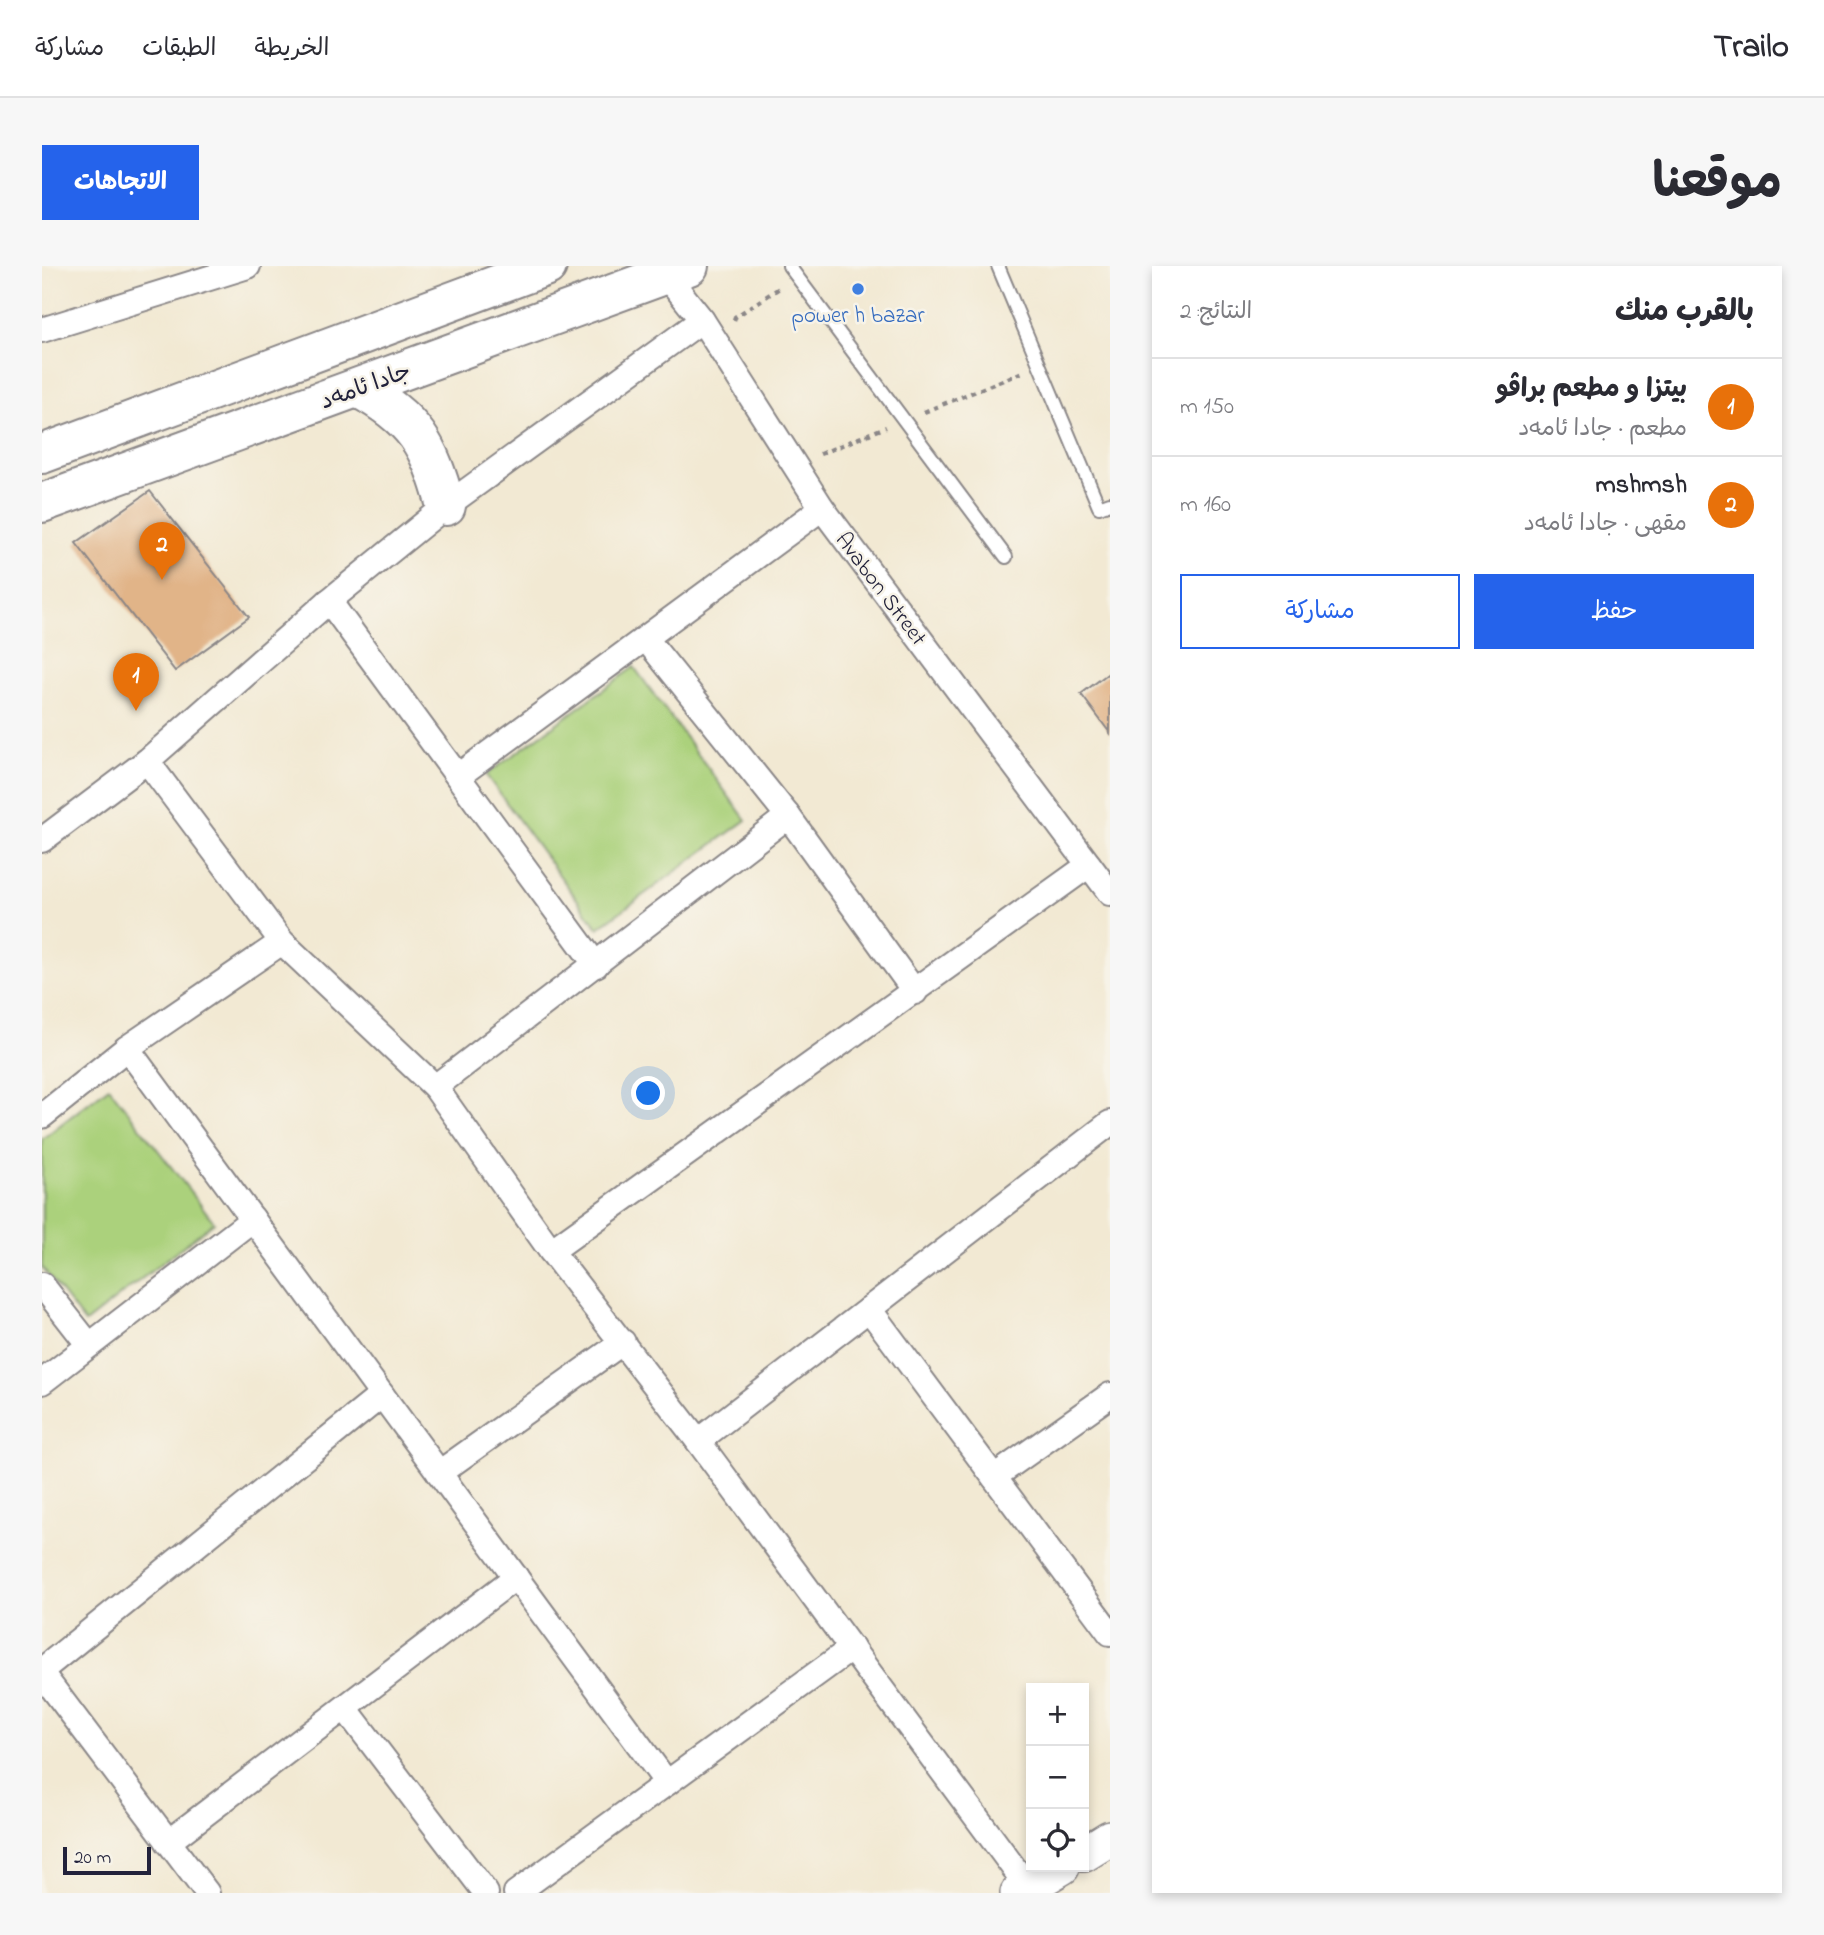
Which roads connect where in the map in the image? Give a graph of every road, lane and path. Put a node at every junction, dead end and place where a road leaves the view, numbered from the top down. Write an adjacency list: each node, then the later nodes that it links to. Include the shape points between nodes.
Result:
1 (547, 266): 9 (main road, جادا ئامەد)
2 (789, 266): 14 (lane)
3 (998, 266): 11 (lane, via 1099,507)
4 (233, 268): 7 (street)
5 (677, 270): 6 (street, Avabon Street); 8 (main road, جادا ئامەد)
6 (702, 320): 12 (street); 13 (street, Avabon Street)
7 (42, 330)
8 (358, 388): 10 (main road, جادا ئامەد); 12 (main road, via 384,402 424,445)
9 (42, 454)
10 (42, 503)
11 (1110, 503)
12 (446, 506): 15 (street)
13 (822, 508): 16 (street); 21 (street, Avabon Street)
14 (1006, 557)
15 (329, 601): 17 (street); 18 (street)
16 (646, 639): 18 (street); 19 (street)
17 (147, 761): 20 (street); 23 (street)
18 (458, 776): 24 (street)
19 (788, 816): 24 (street); 25 (street)
20 (42, 839)
21 (1089, 865): 22 (street, Avabon Street); 25 (street)
22 (1110, 893)
23 (282, 942): 26 (street); 27 (street)
24 (596, 965): 27 (street)
25 (915, 992): 31 (street)
26 (127, 1048): 28 (street); 30 (street)
27 (435, 1087): 31 (street)
28 (42, 1116)
29 (1110, 1123): 33 (street)
30 (253, 1219): 35 (street); 37 (street)
31 (551, 1251): 34 (street)
32 (42, 1285): 35 (street)
33 (869, 1309): 39 (street); 41 (street)
34 (623, 1342): 39 (street); 40 (street)
35 (89, 1345): 36 (street)
36 (42, 1382)
37 (382, 1395): 40 (street); 45 (street)
38 (1110, 1395): 41 (street)
39 (698, 1441): 44 (street)
40 (439, 1473): 42 (street)
41 (994, 1477): 43 (street)
42 (516, 1577): 46 (street); 47 (street)
43 (1110, 1633)
44 (852, 1648): 47 (street); 52 (street)
45 (42, 1672): 49 (street)
46 (345, 1708): 49 (street); 54 (street)
47 (667, 1783): 55 (street)
48 (1110, 1838): 50 (street)
49 (169, 1842): 53 (street)
50 (1089, 1851)
51 (1054, 1872): 52 (street)
52 (1023, 1890)
53 (207, 1893)
54 (486, 1893)
55 (516, 1893)

